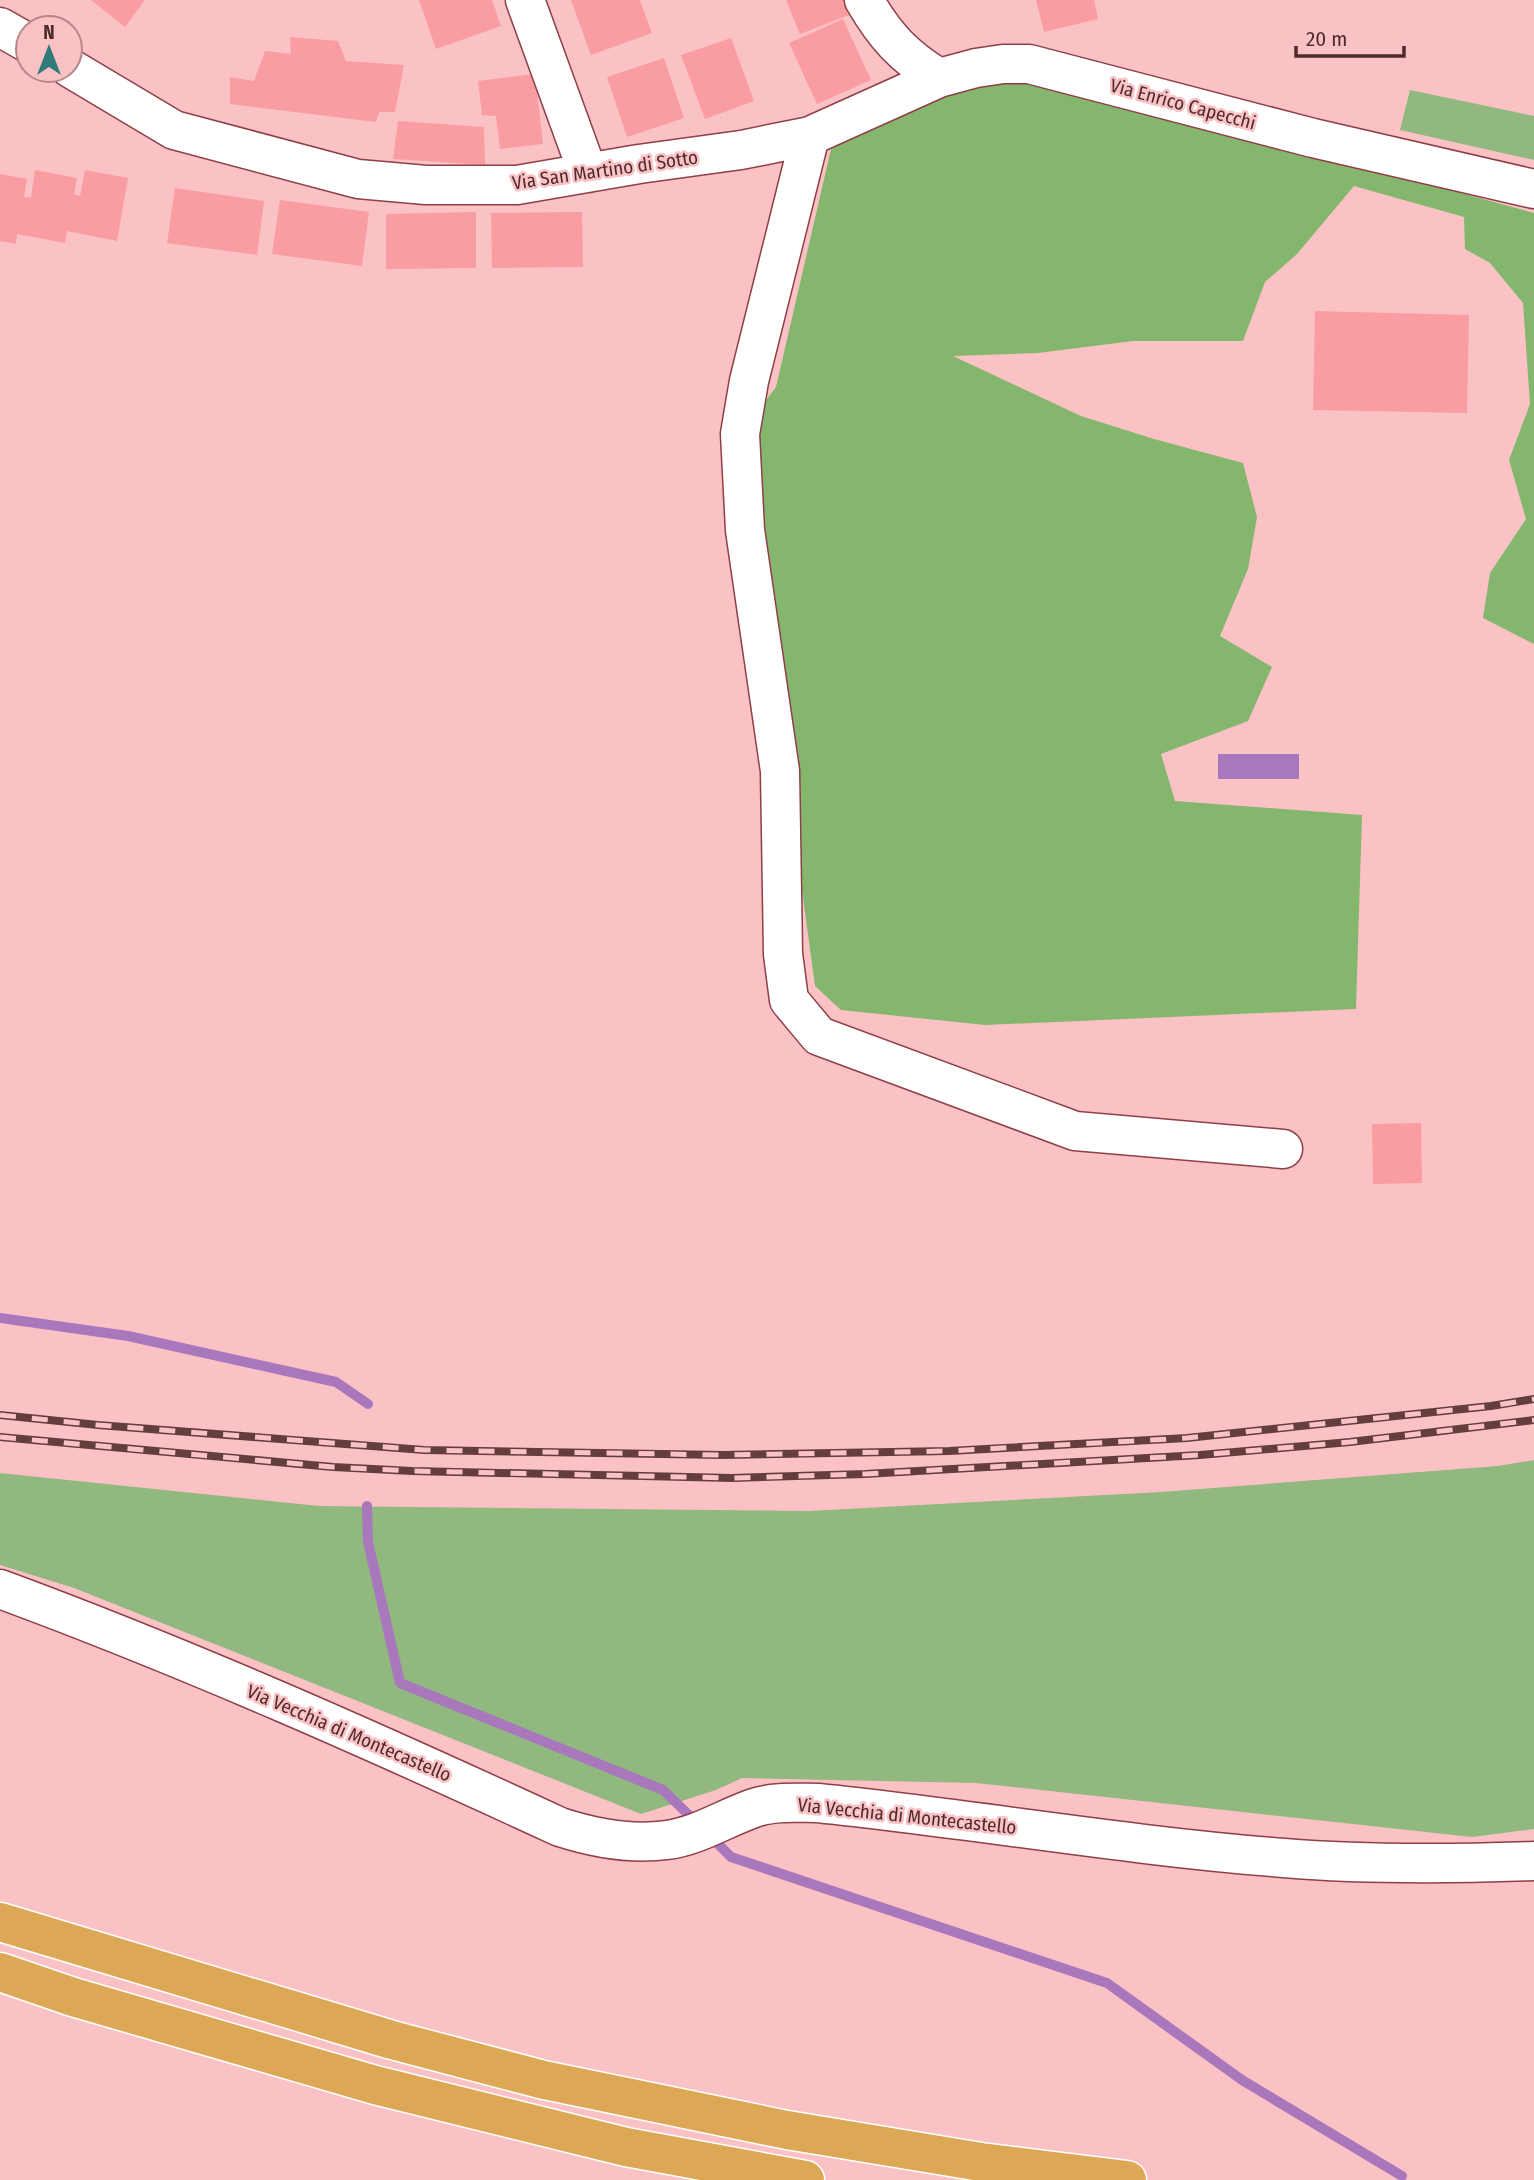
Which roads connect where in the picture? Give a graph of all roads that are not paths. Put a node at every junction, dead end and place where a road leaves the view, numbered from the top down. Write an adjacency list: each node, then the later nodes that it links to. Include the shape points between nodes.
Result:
1 (525, 0): 6 (street)
2 (864, 0): 4 (street, via 900,50)
3 (84, 76): 6 (street, Via San Martino di Sotto, via 174,130 358,179 517,185)
4 (939, 78): 5 (street, Via San Martino di Sotto); 7 (street, Via Enrico Capecchi, via 976,68 1029,64 1313,138)
5 (810, 136): 6 (street, Via San Martino di Sotto); 8 (street, via 740,434 744,530 780,771 783,954 789,1000 819,1036 1074,1131)
6 (588, 173)
7 (1534, 189)
8 (1283, 1149)
9 (0, 1589): 10 (street, Via Vecchia di Montecastello, via 109,1630 583,1835 668,1840 755,1808 818,1803 1286,1858 1378,1863)
10 (1534, 1861)
11 (0, 1922): 14 (highway, via 392,2040 544,2080 787,2130)
12 (0, 1972): 13 (highway, via 375,2085 626,2147)
13 (805, 2180)
14 (1127, 2180)

